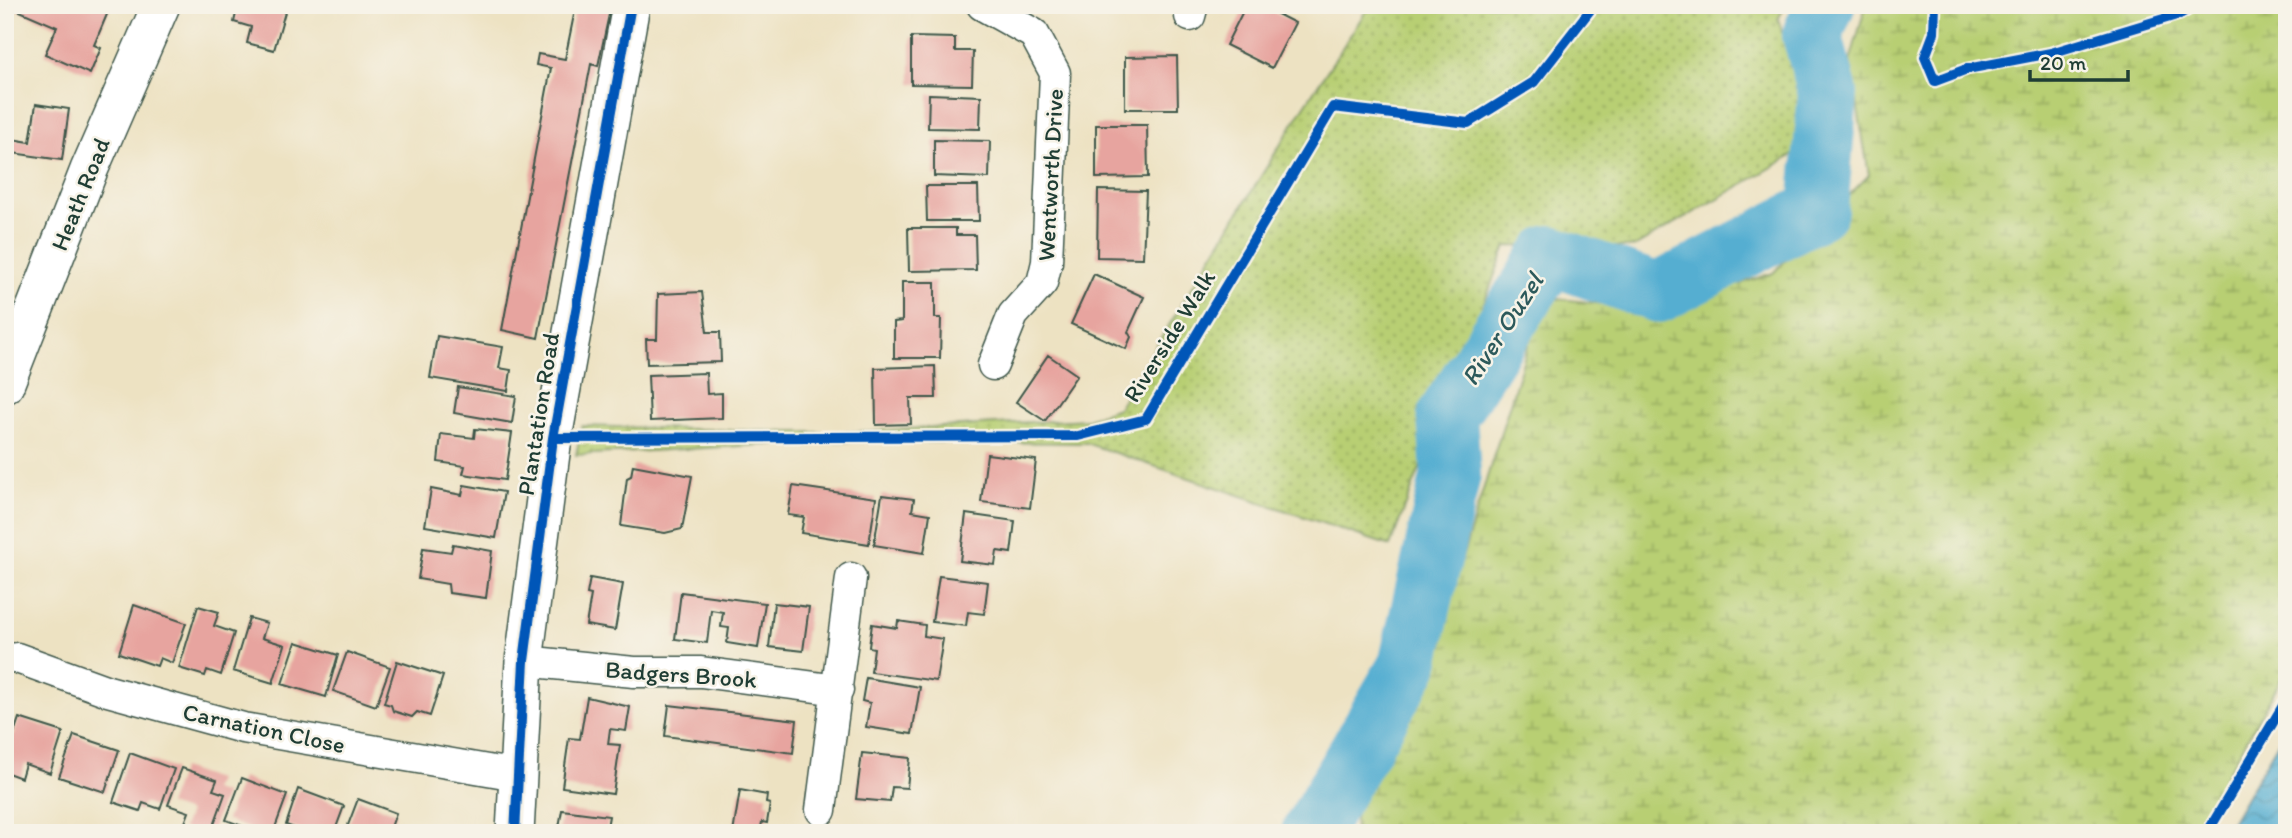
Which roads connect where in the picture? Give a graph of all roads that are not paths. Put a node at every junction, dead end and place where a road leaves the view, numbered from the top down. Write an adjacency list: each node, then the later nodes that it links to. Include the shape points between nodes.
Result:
1 (161, 5): 5 (street, Heath Road, via 89,170)
2 (631, 5): 8 (street, Plantation Road, via 553,438)
3 (982, 5): 4 (street, Wentworth Drive, via 1034,34 1055,73 1047,262 1042,283 1013,315)
4 (993, 365)
5 (5, 384)
6 (851, 578): 9 (street)
7 (17, 658): 10 (street, Carnation Close, via 108,691 243,728)
8 (524, 661): 9 (street, Badgers Brook, via 634,672 701,672); 10 (street, Plantation Road)
9 (838, 690): 11 (street)
10 (517, 775): 12 (street, Plantation Road)
11 (821, 810)
12 (515, 833)

